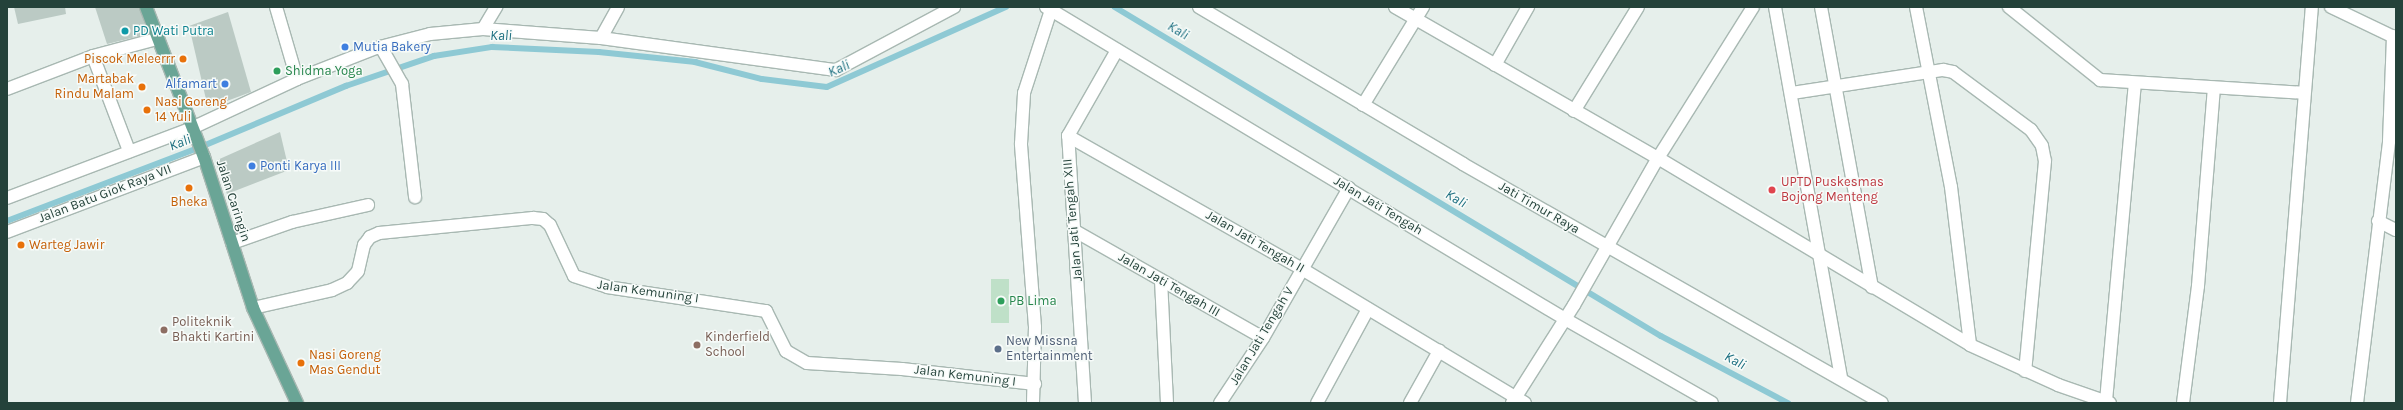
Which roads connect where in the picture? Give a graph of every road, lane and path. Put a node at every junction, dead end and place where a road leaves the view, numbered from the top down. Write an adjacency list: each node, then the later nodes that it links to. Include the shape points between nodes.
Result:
1 (146, 7): 23 (main road, Jalan Caringin)
2 (276, 7): 29 (street)
3 (496, 7): 20 (street)
4 (618, 7): 22 (street)
5 (954, 7): 22 (street, via 836,70)
6 (1199, 7): 36 (street, Jati Timur Raya)
7 (1395, 7): 19 (street)
8 (1423, 7): 19 (street)
9 (1528, 7): 27 (street)
10 (1638, 7): 37 (street)
11 (1753, 7): 43 (street)
12 (1775, 7): 34 (street)
13 (1821, 7): 31 (street)
14 (1916, 7): 28 (street)
15 (2009, 7): 30 (street, via 2093,76 2100,80)
16 (2312, 7): 35 (street)
17 (2330, 7): 21 (street)
18 (1048, 8): 25 (street, Jalan Jati Tengah); 66 (street, Jalan Kemuning I, via 1024,93 1021,144 1035,328)
19 (1416, 19): 27 (street); 36 (street)
20 (483, 28): 22 (street); 24 (street, via 430,34)
21 (2394, 37): 40 (street)
22 (601, 38)
23 (157, 40): 26 (street); 38 (main road, Jalan Caringin)
24 (381, 47): 29 (street); 46 (street, via 392,61 398,76)
25 (1117, 50): 39 (street); 44 (street, Jalan Jati Tengah)
26 (93, 56): 33 (street); 41 (street)
27 (1495, 66): 37 (street)
28 (1928, 70): 31 (street); 62 (street, via 1951,187); 64 (street, via 1953,72 2031,130 2042,146 2045,161)
29 (298, 80): 38 (street)
30 (2135, 85): 32 (street); 68 (street)
31 (1834, 88): 34 (street); 57 (street)
32 (2214, 88): 35 (street); 78 (street, via 2198,286)
33 (7, 89)
34 (1792, 93): 54 (street)
35 (2304, 93): 79 (street)
36 (1363, 105): 53 (street, Jati Timur Raya)
37 (1574, 111): 43 (street)
38 (194, 130): 41 (street); 42 (main road, Jalan Caringin)
39 (1068, 136): 50 (street, Jalan Jati Tengah XIII); 55 (street, Jalan Jati Tengah II)
40 (2392, 143): 48 (street)
41 (130, 151): 45 (street)
42 (203, 154): 51 (street, Jalan Batu Giok Raya VII); 52 (main road, Jalan Caringin)
43 (1658, 158): 53 (street); 54 (street)
44 (1349, 188): 55 (street, Jalan Jati Tengah V); 60 (street, Jalan Jati Tengah)
45 (7, 198)
46 (415, 198)
47 (368, 205): 52 (street, via 285,224)
48 (2378, 221): 49 (street); 80 (street)
49 (2396, 230)
50 (1076, 231): 56 (street, Jalan Jati Tengah III); 71 (street, Jalan Jati Tengah XIII)
51 (7, 232)
52 (232, 243): 58 (main road, Jalan Caringin)
53 (1606, 246): 60 (street); 65 (street, Jati Timur Raya, via 1777,345)
54 (1818, 253): 57 (street); 65 (street)
55 (1302, 269): 59 (street, Jalan Jati Tengah II); 61 (street, Jalan Jati Tengah V)
56 (1161, 280): 61 (street, Jalan Jati Tengah III); 72 (street)
57 (1872, 287): 62 (street)
58 (253, 308): 66 (street, Jalan Kemuning I, via 332,290 347,283 358,271 364,245 370,237 379,233 533,218 543,219 550,225 574,276 607,287 766,311 786,352 807,363 902,369); 69 (main road, Jalan Caringin)
59 (1368, 309): 63 (street, Jalan Jati Tengah II); 74 (street)
60 (1565, 319): 67 (street); 76 (street, Jalan Jati Tengah)
61 (1263, 338): 73 (street, Jalan Jati Tengah V)
62 (1970, 345): 64 (street)
63 (1439, 351): 67 (street, Jalan Jati Tengah II); 75 (street)
64 (2025, 371): 68 (street)
65 (1841, 378): 77 (street, Jati Timur Raya)
66 (1035, 384): 70 (street, Jalan Kemuning I)
67 (1517, 401)
68 (2108, 402)
69 (296, 403)
70 (1033, 403)
71 (1085, 403)
72 (1168, 403)
73 (1220, 403)
74 (1317, 403)
75 (1410, 403)
76 (1712, 403)
77 (1882, 403)
78 (2183, 403)
79 (2280, 403)
80 (2357, 403)

